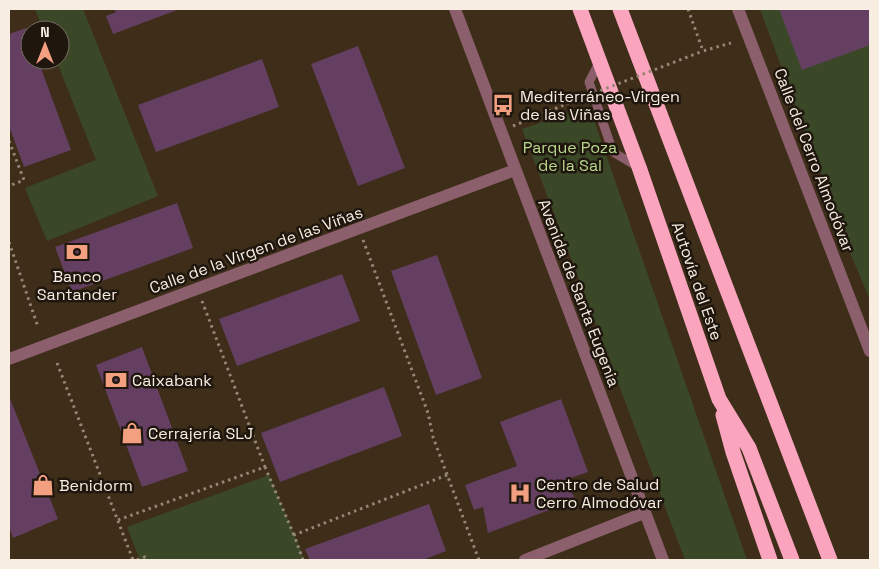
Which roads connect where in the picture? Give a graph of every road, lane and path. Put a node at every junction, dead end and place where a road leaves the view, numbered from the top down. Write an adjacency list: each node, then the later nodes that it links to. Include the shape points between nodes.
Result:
1 (455, 9): 8 (street, Avenida de Santa Eugenia)
2 (580, 9): 19 (highway, Autovía del Este, via 639,167)
3 (620, 9): 34 (highway, Autovía del Este)
4 (688, 9): 7 (path)
5 (738, 9): 16 (street, Calle del Cerro Almodóvar)
6 (731, 43): 7 (path)
7 (703, 51): 8 (path, bridge)
8 (501, 131): 10 (street, Avenida de Santa Eugenia)
9 (9, 141): 11 (path, via 24,180)
10 (515, 170): 14 (street, Calle de la Virgen de las Viñas); 22 (street, Avenida de Santa Eugenia)
11 (9, 186)
12 (363, 240): 21 (path, via 428,413)
13 (9, 242): 15 (path)
14 (197, 290): 17 (street, Calle de la Virgen de las Viñas); 20 (path)
15 (38, 327)
16 (870, 351)
17 (9, 359)
18 (57, 363): 23 (path)
19 (719, 399): 32 (highway, via 732,452); 33 (highway, Autovía del Este, via 749,448)
20 (265, 466): 23 (path); 24 (path)
21 (446, 475): 24 (path); 29 (path)
22 (644, 513): 30 (street); 31 (street, Avenida de Santa Eugenia)
23 (118, 520): 25 (path)
24 (294, 535): 28 (path)
25 (133, 560)
26 (137, 560): 27 (path, via 145,557)
27 (146, 560)
28 (303, 560)
29 (479, 560)
30 (525, 560)
31 (663, 560)
32 (770, 560)
33 (792, 560)
34 (830, 560)

